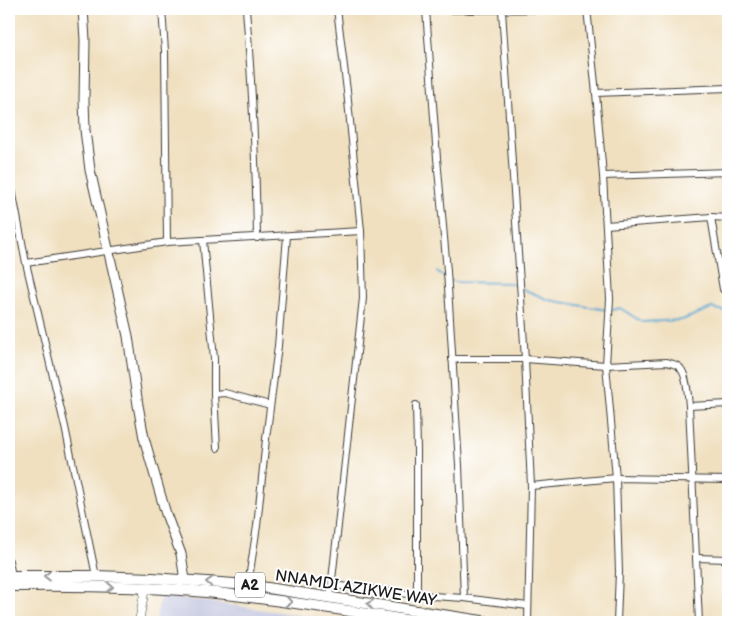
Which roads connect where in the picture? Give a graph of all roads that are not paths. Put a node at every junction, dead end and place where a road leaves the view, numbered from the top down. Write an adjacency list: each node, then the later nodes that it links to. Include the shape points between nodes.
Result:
1 (83, 9): 21 (main road, via 85,130 90,170)
2 (162, 9): 20 (street)
3 (246, 9): 18 (street)
4 (337, 9): 16 (street)
5 (585, 9): 7 (street); 9 (street)
6 (426, 10): 7 (street); 24 (street)
7 (502, 10): 25 (street)
8 (728, 88): 9 (street)
9 (596, 93): 12 (street)
10 (728, 172): 12 (street)
11 (9, 174): 22 (street)
12 (603, 176): 15 (street)
13 (711, 218): 14 (street); 15 (street); 23 (street)
14 (728, 218)
15 (606, 225): 26 (street, via 610,299)
16 (361, 231): 17 (street); 44 (street, via 363,298)
17 (287, 236): 18 (street); 29 (street)
18 (257, 238): 19 (street)
19 (204, 240): 20 (street); 27 (street)
20 (167, 242): 21 (street)
21 (109, 251): 22 (street); 42 (main road, via 128,336 144,438 181,554)
22 (26, 263): 40 (street)
23 (723, 289)
24 (452, 359): 25 (street); 48 (street)
25 (525, 359): 26 (street); 36 (street)
26 (606, 365): 31 (street, via 676,364 684,375); 33 (street)
27 (214, 394): 29 (street, via 225,393); 32 (street)
28 (728, 404): 31 (street)
29 (270, 405): 43 (street)
30 (416, 405): 46 (street)
31 (689, 406): 34 (street)
32 (217, 448)
33 (616, 478): 34 (street); 36 (street); 54 (street, via 620,572)
34 (693, 479): 35 (street); 37 (street)
35 (728, 480)
36 (530, 486): 49 (street)
37 (696, 558): 38 (street); 55 (street)
38 (728, 560)
39 (9, 561): 41 (street)
40 (96, 576): 41 (highway, NNAMDI AZIKWE WAY / A2, one-way to 41); 42 (highway, NNAMDI AZIKWE WAY / A2)
41 (10, 579): 45 (highway, NNAMDI AZIKWE WAY / A2, one-way to 45)
42 (185, 580): 43 (highway, NNAMDI AZIKWE WAY / A2, one-way to 42)
43 (248, 585): 47 (highway, NNAMDI AZIKWE WAY / A2)
44 (332, 585): 46 (street); 47 (street)
45 (145, 588): 50 (street); 51 (highway, NNAMDI AZIKWE WAY / A2, one-way to 51, via 279,600)
46 (417, 595): 48 (street)
47 (330, 598): 52 (highway, NNAMDI AZIKWE WAY / A2, one-way to 47)
48 (464, 598): 49 (street)
49 (528, 606): 53 (street)
50 (140, 622)
51 (420, 622)
52 (488, 622)
53 (528, 622)
54 (617, 622)
55 (699, 622)

